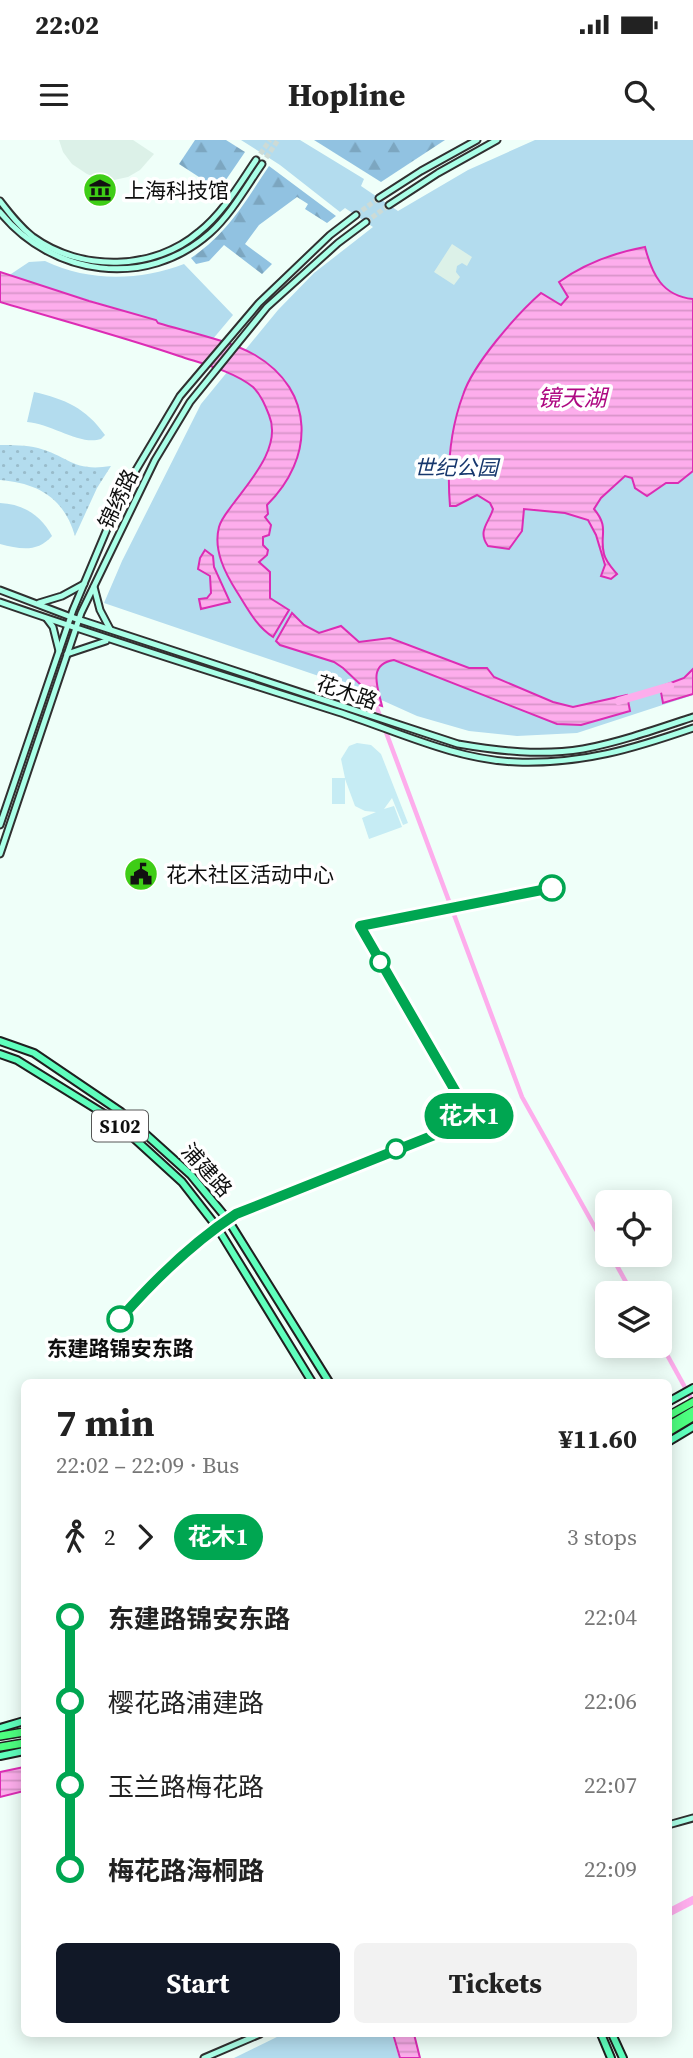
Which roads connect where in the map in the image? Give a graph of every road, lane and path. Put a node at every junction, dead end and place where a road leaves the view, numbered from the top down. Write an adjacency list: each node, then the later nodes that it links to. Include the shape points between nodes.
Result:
1 (477, 140): 4 (main road)
2 (497, 140): 6 (main road)
3 (259, 162): 10 (main road, via 221,221 180,254 123,268 90,267)
4 (379, 198)
5 (0, 201): 10 (main road, via 34,237)
6 (389, 205)
7 (0, 212): 10 (main road, via 31,242)
8 (356, 215): 11 (main road, 锦绣路, via 288,273 180,396 136,470)
9 (366, 222): 12 (main road, 锦绣路, via 267,307 190,402 155,460)
10 (63, 256)
11 (84, 584): 15 (main road); 16 (main road, 锦绣路)
12 (94, 587): 18 (main road, 锦绣路); 21 (main road)
13 (0, 590): 15 (main road, 花木路)
14 (0, 602): 17 (main road, 花木路)
15 (39, 603): 16 (main road, 花木路)
16 (71, 617): 18 (main road, 花木路); 19 (main road, 锦绣路)
17 (47, 618): 19 (main road, 花木路); 23 (main road)
18 (79, 619): 20 (main road, 锦绣路); 21 (main road, 花木路)
19 (68, 626): 20 (main road, 花木路); 23 (main road, 锦绣路)
20 (76, 629): 22 (main road, 花木路); 23 (main road, 锦绣路)
21 (110, 629): 24 (main road, 花木路, via 458,744 514,752 581,749)
22 (109, 640): 23 (main road); 25 (main road, 花木路, via 465,754 514,762 582,759 626,751)
23 (63, 653): 26 (main road, 锦绣路); 27 (main road, 锦绣路)
24 (693, 717)
25 (693, 728)
26 (0, 825)
27 (0, 854)
28 (0, 1041): 31 (main road, 浦建路 / S102, via 34,1053 121,1112 191,1175 228,1220)
29 (0, 1054): 30 (main road, 浦建路 / S102, via 114,1120 182,1182 217,1227)
30 (310, 1379)
31 (327, 1379)
32 (693, 1388): 34 (main road)
33 (693, 1400): 34 (highway)
34 (687, 1410): 35 (highway); 36 (highway)
35 (672, 1423)
36 (672, 1427)
37 (693, 1427): 38 (main road)
38 (672, 1440)
39 (21, 1722): 40 (main road)
40 (0, 1728)
41 (21, 1732): 42 (highway)
42 (0, 1736)
43 (21, 1744): 44 (highway)
44 (0, 1747)
45 (21, 1752): 46 (main road)
46 (0, 1756)
47 (693, 1818): 48 (main road)
48 (672, 1824)
49 (253, 2037): 52 (main road)
50 (602, 2037): 53 (main road)
51 (613, 2037): 54 (main road)
52 (204, 2058)
53 (611, 2058)
54 (623, 2058)

